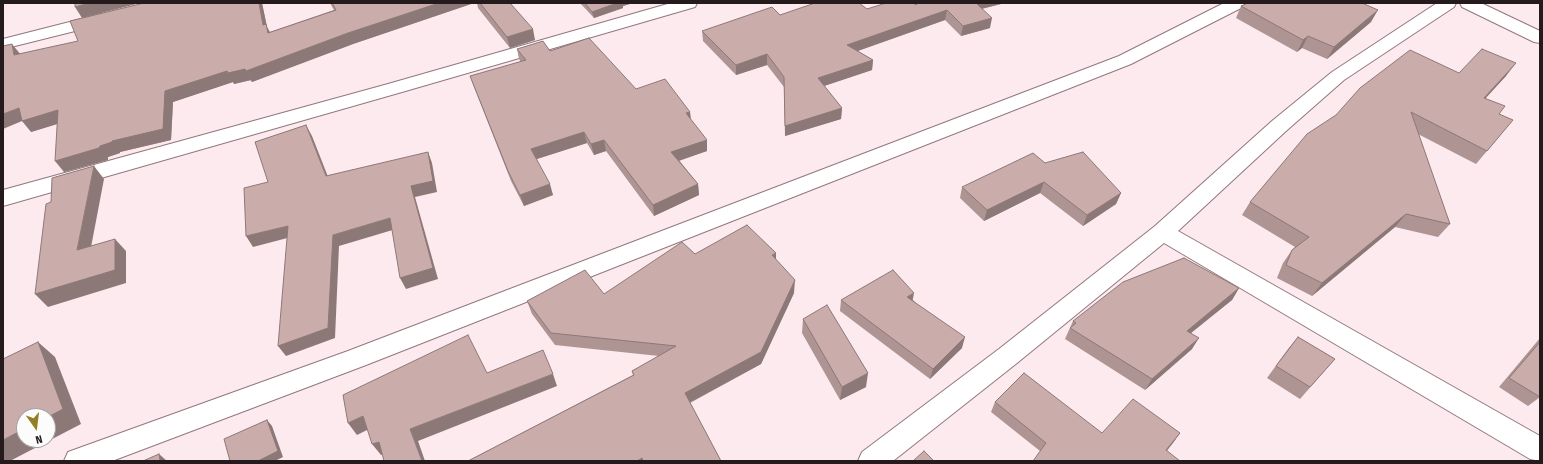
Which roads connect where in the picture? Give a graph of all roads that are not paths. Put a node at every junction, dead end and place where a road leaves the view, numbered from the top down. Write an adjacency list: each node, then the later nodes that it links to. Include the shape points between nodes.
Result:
1 (689, 3): 8 (street)
2 (1237, 3): 11 (street, via 1125,60 372,352)
3 (1448, 3): 9 (street, via 1338,76)
4 (1468, 3): 6 (street)
5 (119, 15): 7 (street)
6 (1540, 38)
7 (3, 44)
8 (3, 198)
9 (1162, 232): 10 (street); 12 (street)
10 (1540, 450)
11 (78, 461)
12 (872, 461)

